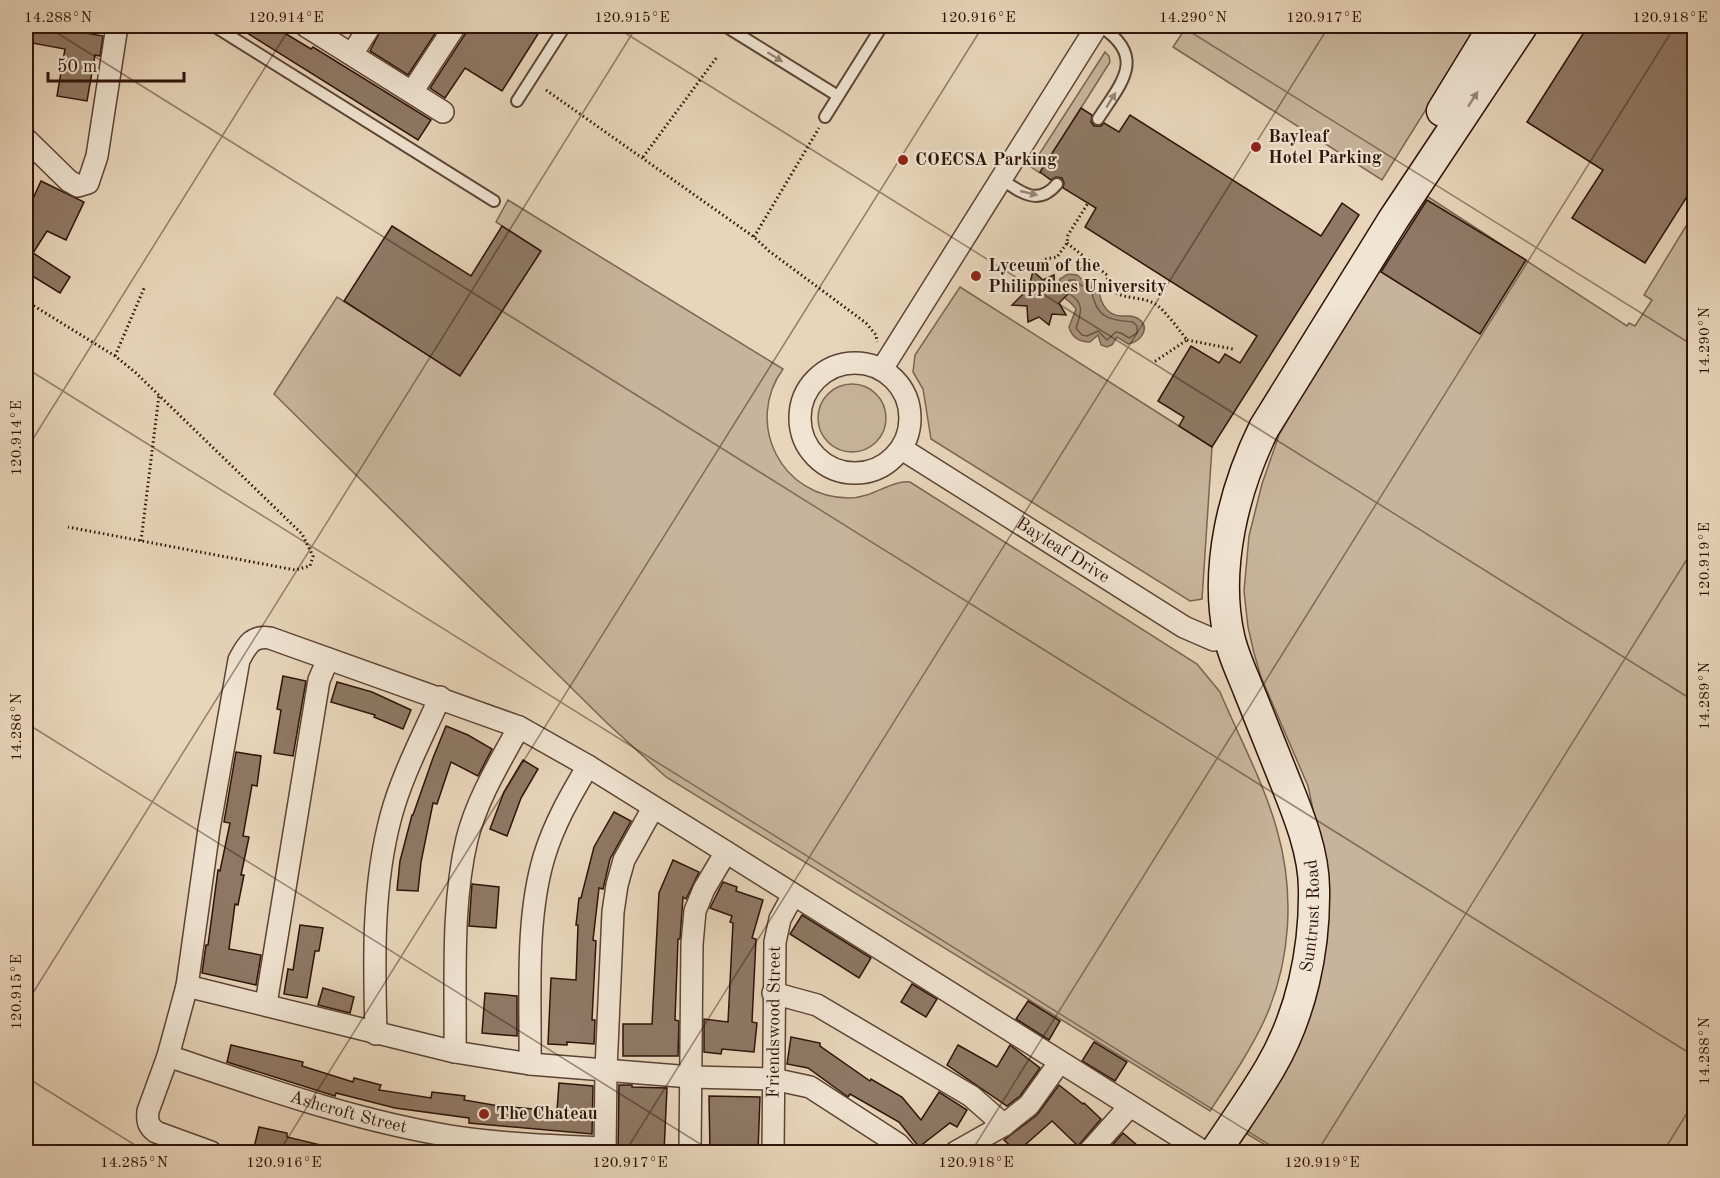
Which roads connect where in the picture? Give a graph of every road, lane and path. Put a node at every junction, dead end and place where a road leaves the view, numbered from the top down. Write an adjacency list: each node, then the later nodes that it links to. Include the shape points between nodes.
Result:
1 (117, 26): 21 (street, via 97,156 88,183 78,186 69,181)
2 (214, 26): 25 (lane)
3 (306, 26): 12 (street)
4 (370, 26): 12 (street)
5 (455, 26): 15 (street)
6 (564, 26): 17 (lane)
7 (725, 26): 16 (lane, one-way to 16)
8 (882, 26): 16 (lane)
9 (1098, 26): 20 (lane, one-way to 9, via 1123,80 1128,63 1122,46); 23 (street)
10 (1494, 26): 42 (street, via 1240,443 1222,501 1212,556 1209,608)
11 (1522, 26): 42 (street, one-way to 11, via 1226,557 1236,505 1254,448 1394,220)
12 (351, 54): 15 (street)
13 (717, 57): 22 (path)
14 (546, 90): 22 (path)
15 (412, 92): 18 (street)
16 (838, 96): 19 (lane)
17 (517, 101)
18 (443, 111)
19 (825, 117): 27 (path)
20 (1098, 119)
21 (26, 139)
22 (643, 157): 27 (path)
23 (1000, 178): 24 (lane, one-way to 24, via 1021,193 1042,196); 37 (street)
24 (1057, 184)
25 (494, 201)
26 (1088, 203): 28 (path)
27 (754, 237): 37 (path, via 866,323 876,335)
28 (1067, 243): 29 (path, via 1057,257); 33 (path, via 1107,275 1108,286 1114,292 1155,304)
29 (1011, 269)
30 (145, 286): 35 (path)
31 (26, 301): 32 (path); 35 (path)
32 (26, 307)
33 (1187, 340): 34 (path); 36 (path)
34 (1233, 349)
35 (115, 356): 38 (path)
36 (1154, 362)
37 (882, 369): 39 (street, via 896,381 909,405 909,432); 39 (street, via 849,363 824,372 803,398 801,432 820,460 842,472 860,474 876,470)
38 (159, 395): 41 (path); 41 (path, via 302,534 313,556 310,566 295,570)
39 (902, 448): 42 (street, Bayleaf Drive, via 1184,627)
40 (68, 527): 41 (path)
41 (141, 541)
42 (1222, 638): 70 (street, Suntrust Road, via 1225,677 1287,826 1297,874 1298,915 1289,983 1274,1024)
43 (328, 659): 44 (street); 50 (street, via 261,636 253,640 239,660 209,829); 52 (street, via 319,680)
44 (440, 697): 45 (street); 53 (street, via 404,779 382,858 374,977)
45 (519, 727): 46 (street); 54 (street, via 479,805 468,838 458,903)
46 (588, 766): 47 (street); 57 (street, via 554,830 537,888 532,936)
47 (653, 808): 48 (street); 58 (street, via 624,860 617,885)
48 (726, 852): 49 (street); 59 (street, via 695,911)
49 (793, 895): 51 (street, Friendswood Street, via 780,919 775,942); 56 (street)
50 (188, 986): 52 (street); 55 (street)
51 (773, 993): 60 (street, Friendswood Street); 62 (street, via 818,1005 971,1096)
52 (266, 1004): 53 (street)
53 (376, 1034): 54 (street)
54 (455, 1052): 57 (street)
55 (168, 1056): 63 (street, Ashcroft Street, via 292,1098 450,1136); 64 (street, via 148,1111 149,1126 165,1136)
56 (1059, 1063): 61 (street); 62 (street, via 1029,1105)
57 (530, 1064): 58 (street)
58 (606, 1069): 59 (street); 63 (street)
59 (691, 1077): 60 (street); 65 (street)
60 (773, 1079): 66 (street, Friendswood Street); 67 (street, via 810,1087)
61 (1130, 1106): 69 (street); 70 (street)
62 (1004, 1125): 68 (street)
63 (605, 1150)
64 (211, 1152)
65 (690, 1152)
66 (773, 1152)
67 (905, 1152)
68 (956, 1152)
69 (1089, 1152)
70 (1203, 1152)

